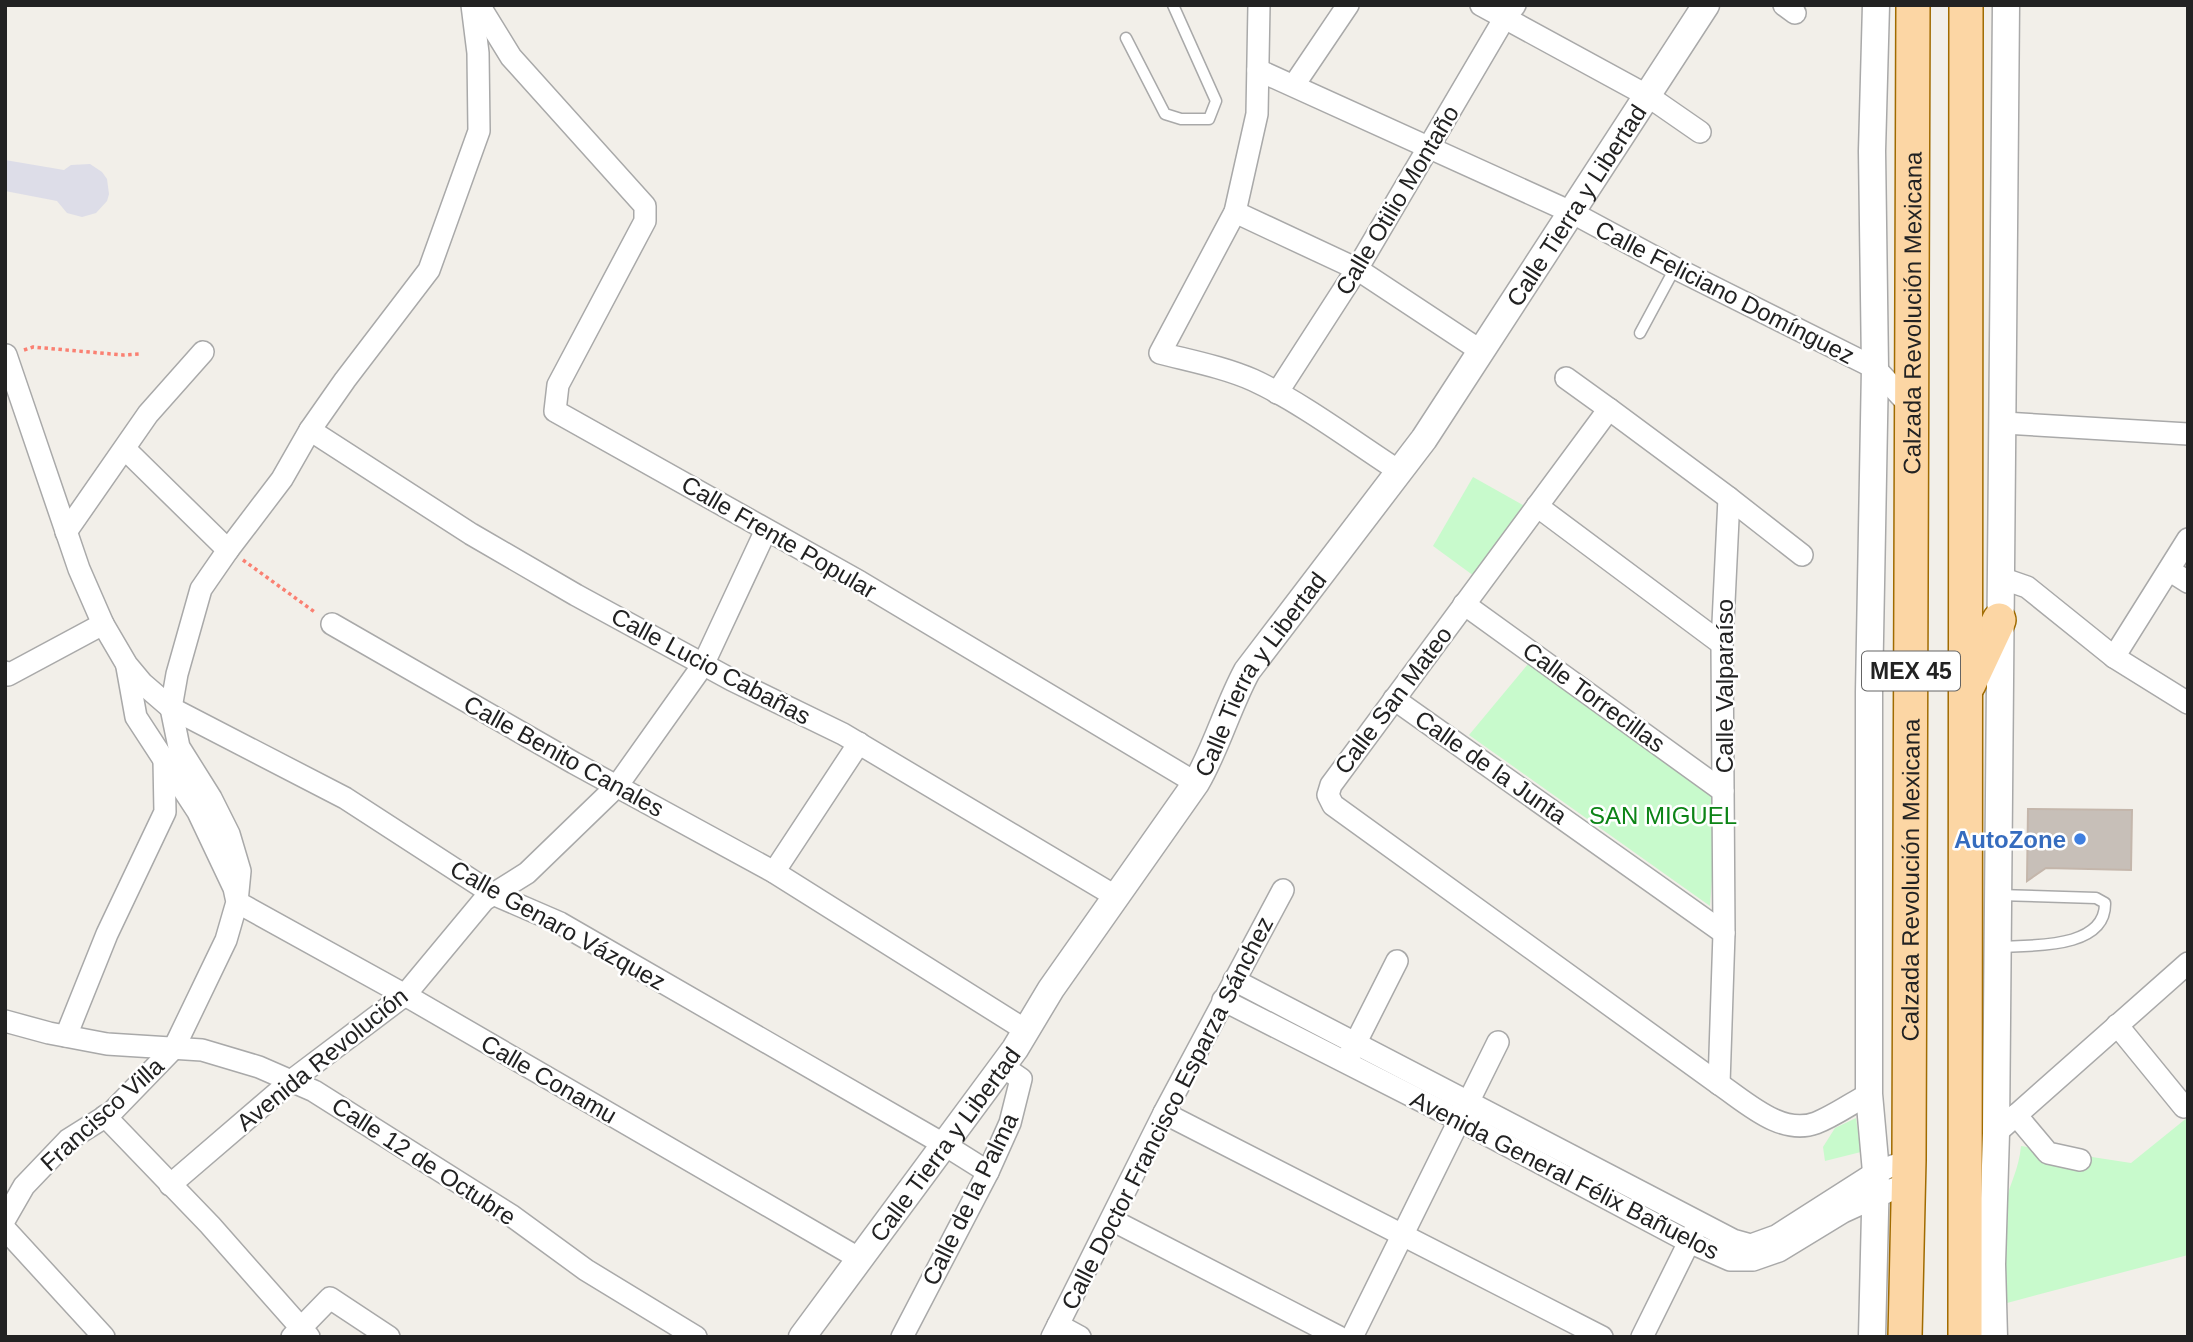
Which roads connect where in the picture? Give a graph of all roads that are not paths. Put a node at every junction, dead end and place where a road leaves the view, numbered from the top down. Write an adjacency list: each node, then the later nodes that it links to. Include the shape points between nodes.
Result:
1 (472, 5): 33 (street, via 479,131 429,270)
2 (479, 5): 39 (street, Calle Frente Popular, via 511,57 645,205 645,220 558,385 555,411)
3 (1173, 5): 13 (lane, via 1216,101 1209,119 1181,120 1165,114)
4 (1259, 5): 14 (street)
5 (1348, 5): 15 (street)
6 (1481, 5): 12 (street)
7 (1706, 5): 16 (street, Calle Tierra y Libertad)
8 (1875, 5): 27 (street)
9 (1913, 5): 30 (main road, Calzada Revolución Mexicana / MEX 45)
10 (1966, 5): 56 (main road, MEX 45)
11 (2006, 5): 32 (street)
12 (1510, 12): 16 (street); 18 (street, Calle Otilio Montaño)
13 (1126, 38)
14 (1258, 71): 15 (street, Calle Feliciano Domínguez); 19 (street, via 1257,114)
15 (1294, 85): 18 (street, Calle Feliciano Domínguez)
16 (1648, 96): 17 (street); 20 (street, Calle Tierra y Libertad)
17 (1700, 132)
18 (1429, 148): 20 (street, Calle Feliciano Domínguez); 22 (street, Calle Otilio Montaño)
19 (1236, 212): 22 (street); 29 (street, via 1160,353 1229,371)
20 (1571, 212): 21 (street, Calle Feliciano Domínguez); 24 (street, Calle Tierra y Libertad)
21 (1675, 268): 23 (lane); 27 (street, Calle Feliciano Domínguez)
22 (1357, 269): 24 (street); 29 (street, Calle Otilio Montaño)
23 (1640, 333)
24 (1481, 351): 36 (street, Calle Tierra y Libertad)
25 (203, 352): 35 (street, via 148,414)
26 (6, 355): 40 (street)
27 (1875, 368): 30 (street, Calle Feliciano Domínguez); 88 (street)
28 (1566, 378): 31 (street)
29 (1277, 393): 36 (street)
30 (1913, 408): 96 (main road, Calzada Revolución Mexicana / MEX 45)
31 (1609, 409): 37 (street); 38 (street, Calle San Mateo)
32 (2004, 423): 34 (street); 45 (street)
33 (310, 430): 42 (street, via 282,479); 54 (street, Calle Lucio Cabañas, via 471,534)
34 (2188, 433)
35 (125, 449): 40 (street); 42 (street)
36 (1399, 471): 62 (street, Calle Tierra y Libertad, via 1247,671)
37 (1729, 498): 43 (street); 51 (street, Calle Valparaíso)
38 (1537, 506): 47 (street, Calle San Mateo); 51 (street)
39 (766, 530): 54 (street, Avenida Revolución); 62 (street, Calle Frente Popular)
40 (66, 532): 49 (street)
41 (2188, 539): 44 (street)
42 (228, 550): 59 (street, via 201,589)
43 (1801, 555)
44 (2169, 570): 46 (street); 52 (street)
45 (2001, 578): 48 (street); 52 (street, via 2028,587)
46 (2188, 582)
47 (1464, 604): 57 (street, Calle San Mateo); 64 (street, Calle Torrecillas)
48 (2000, 620): 56 (main road); 68 (street)
49 (103, 624): 53 (street); 55 (street, via 8,676)
50 (332, 624): 63 (street, Calle Benito Canales)
51 (1722, 644): 64 (street, Calle Valparaíso)
52 (2114, 657): 58 (street)
53 (127, 665): 59 (street, Calle Genaro Vázquez); 61 (street, via 136,717)
54 (703, 665): 60 (street, Calle Lucio Cabañas); 63 (street, Avenida Revolución)
55 (5, 672)
56 (1965, 691): 108 (main road, MEX 45)
57 (1394, 699): 71 (street, Calle de la Junta); 87 (street, Calle San Mateo, via 1331,785 1328,795 1333,805)
58 (2188, 703)
59 (171, 708): 67 (street, Calle Genaro Vázquez, via 345,799); 70 (street, Francisco Villa, via 179,747 229,834 240,871)
60 (859, 743): 65 (street); 69 (street, Calle Lucio Cabañas)
61 (163, 760): 70 (street, via 198,812); 81 (street, via 165,812 107,934)
62 (1196, 783): 69 (street, Calle Tierra y Libertad)
63 (617, 786): 65 (street, Calle Benito Canales); 67 (street, Avenida Revolución, via 527,873)
64 (1723, 790): 71 (street, Calle Valparaíso)
65 (774, 872): 80 (street, Calle Benito Canales)
66 (1283, 890): 75 (street, Calle Doctor Francisco Esparza Sánchez)
67 (494, 894): 76 (street, Avenida Revolución, via 484,900); 94 (street, Calle Genaro Vázquez, via 560,923)
68 (1998, 895): 72 (street); 72 (lane, via 2096,898 2105,903 2105,914 2096,927 2073,942)
69 (1115, 896): 80 (street, Calle Tierra y Libertad)
70 (237, 902): 76 (street, Calle Conamu); 83 (street, Francisco Villa, via 226,940)
71 (1724, 933): 87 (street, Calle Valparaíso)
72 (1998, 947): 93 (street)
73 (1397, 961): 84 (street)
74 (2188, 963): 79 (street)
75 (1234, 980): 77 (street, Calle Doctor Francisco Esparza Sánchez); 84 (street, Avenida General Félix Bañuelos)
76 (405, 995): 86 (street, Avenida Revolución); 107 (street, Calle Conamu)
77 (1223, 1000): 84 (street, Avenida General Félix Bañuelos); 91 (street, Calle Doctor Francisco Esparza Sánchez)
78 (5, 1021): 81 (street, Calle 12 de Octubre)
79 (2117, 1025): 89 (street); 93 (street)
80 (1027, 1031): 85 (street, Calle Tierra y Libertad)
81 (66, 1036): 83 (street, Calle 12 de Octubre)
82 (1499, 1042): 90 (street)
83 (174, 1048): 86 (street, Calle 12 de Octubre, via 202,1050); 92 (street, Francisco Villa)
84 (1350, 1054): 90 (street, Avenida General Félix Bañuelos)
85 (1002, 1066): 94 (street, Calle Tierra y Libertad); 97 (street, Calle de la Palma, via 1021,1079 1010,1124)
86 (291, 1081): 99 (street, Avenida Revolución); 113 (street, Calle 12 de Octubre, via 359,1119)
87 (1719, 1084): 88 (street, Calle San Mateo, via 1774,1121 1796,1126 1815,1124)
88 (1869, 1094): 98 (street)
89 (2184, 1107)
90 (1464, 1111): 102 (street, Avenida General Félix Bañuelos); 104 (street); 105 (street, Avenida General Félix Bañuelos)
91 (1164, 1113): 101 (street, Calle Doctor Francisco Esparza Sánchez); 104 (street)
92 (104, 1116): 99 (street); 100 (street, Francisco Villa, via 68,1140 24,1186)
93 (2006, 1124): 95 (street, via 2048,1153); 108 (street)
94 (945, 1144): 97 (street, Calle Genaro Vázquez); 107 (street, Calle Tierra y Libertad)
95 (2080, 1160)
96 (1909, 1171): 98 (street, Avenida General Félix Bañuelos); 122 (main road, Calzada Revolución Mexicana / MEX 45)
97 (988, 1172): 115 (street, Calle de la Palma)
98 (1876, 1184): 106 (street, Avenida General Félix Bañuelos); 121 (street)
99 (170, 1185): 110 (street, via 210,1225)
100 (5, 1219)
101 (1112, 1220): 109 (street, Calle Doctor Francisco Esparza Sánchez); 117 (street)
102 (1699, 1223): 105 (street); 106 (street, Avenida General Félix Bañuelos)
103 (5, 1229): 111 (street)
104 (1403, 1235): 118 (street); 119 (street)
105 (1689, 1242): 106 (street, Avenida General Félix Bañuelos, via 1730,1260); 120 (street)
106 (1752, 1252)
107 (860, 1259): 114 (street, Calle Tierra y Libertad)
108 (1979, 1328)
109 (1055, 1331): 116 (street)
110 (301, 1334): 112 (street, via 330,1298)
111 (104, 1337)
112 (389, 1337)
113 (696, 1337)
114 (803, 1337)
115 (902, 1337)
116 (1080, 1337)
117 (1339, 1337)
118 (1352, 1337)
119 (1602, 1337)
120 (1642, 1337)
121 (1872, 1337)
122 (1905, 1337)

